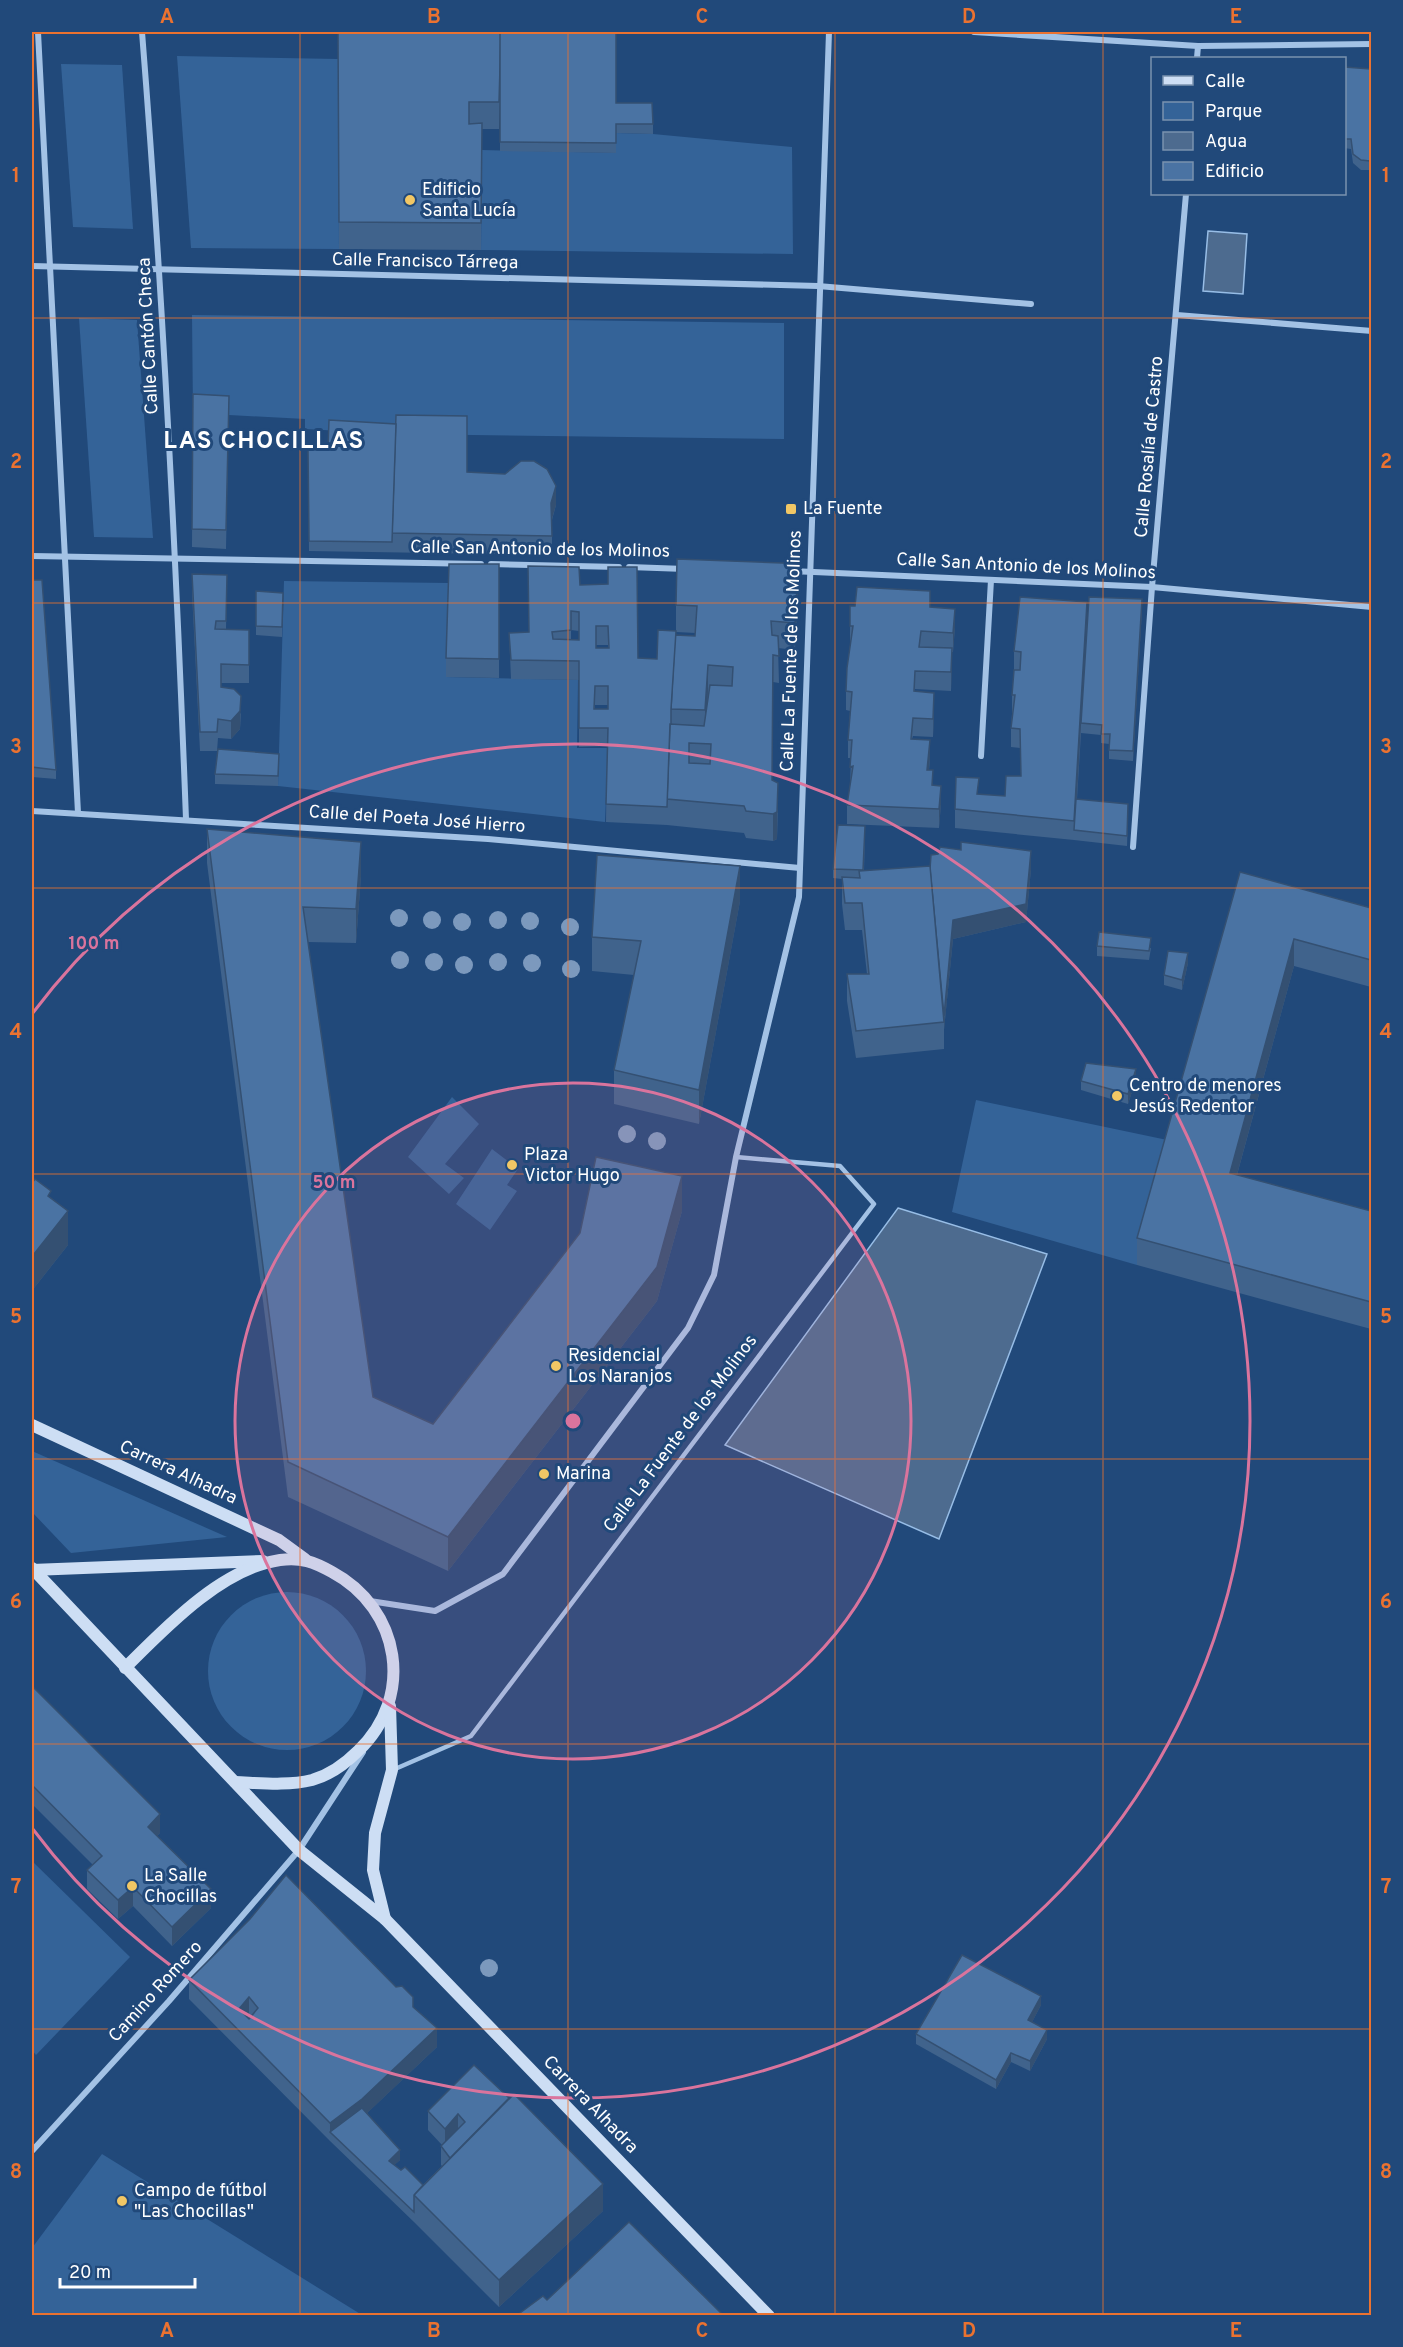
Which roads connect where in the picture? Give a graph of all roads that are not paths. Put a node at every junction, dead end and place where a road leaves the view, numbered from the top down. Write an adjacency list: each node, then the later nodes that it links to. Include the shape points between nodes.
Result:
1 (38, 32): 10 (street)
2 (142, 32): 11 (street, Calle Cantón Checa)
3 (829, 32): 12 (street, Calle La Fuente de los Molinos)
4 (974, 32): 6 (street)
5 (1371, 44): 6 (street)
6 (1198, 46): 7 (street)
7 (1197, 57)
8 (1186, 195): 14 (street, Calle Rosalía de Castro)
9 (32, 266): 10 (street, Calle Francisco Tárrega)
10 (50, 266): 11 (street, Calle Francisco Tárrega); 18 (street)
11 (161, 271): 12 (street, Calle Francisco Tárrega); 17 (street, Calle Cantón Checa)
12 (818, 286): 13 (street, Calle Francisco Tárrega); 21 (street, Calle La Fuente de los Molinos)
13 (1031, 304)
14 (1177, 315): 15 (street); 23 (street, Calle Rosalía de Castro)
15 (1371, 331)
16 (32, 556): 18 (street, Calle San Antonio de los Molinos)
17 (176, 557): 18 (street, Calle San Antonio de los Molinos); 19 (street, Calle San Antonio de los Molinos); 28 (street, Calle Cantón Checa)
18 (66, 558): 27 (street)
19 (691, 569)
20 (787, 571): 21 (street, Calle San Antonio de los Molinos)
21 (811, 572): 22 (street, Calle San Antonio de los Molinos); 30 (street, Calle La Fuente de los Molinos)
22 (991, 580): 23 (street, Calle San Antonio de los Molinos); 25 (street)
23 (1152, 587): 24 (street, Calle San Antonio de los Molinos); 29 (street, Calle Rosalía de Castro)
24 (1371, 607)
25 (981, 756)
26 (32, 811): 27 (street, Calle del Poeta José Hierro)
27 (78, 813): 28 (street, Calle del Poeta José Hierro)
28 (186, 819): 30 (street, Calle del Poeta José Hierro, via 488,839)
29 (1133, 847)
30 (800, 868): 31 (street, Calle La Fuente de los Molinos, via 799,897)
31 (736, 1157): 36 (street, Calle La Fuente de los Molinos, via 714,1275 688,1328 502,1574 435,1611); 40 (lane, Calle La Fuente de los Molinos, via 840,1167 874,1204 471,1737)
32 (32, 1425): 33 (street, Carrera Alhadra, via 279,1540)
33 (306, 1559): 34 (street, Carrera Alhadra); 36 (street, Carrera Alhadra, via 345,1579)
34 (279, 1560): 35 (street); 37 (street, Carrera Alhadra, via 255,1567 200,1599)
35 (32, 1569): 37 (street, Carrera Alhadra)
36 (369, 1601): 38 (street, Carrera Alhadra, via 393,1650)
37 (125, 1668): 41 (street, Carrera Alhadra)
38 (390, 1703): 39 (street, Carrera Alhadra); 40 (street, Carrera Alhadra)
39 (374, 1736): 41 (street, Carrera Alhadra, via 342,1767 314,1780); 42 (street, Camino Romero)
40 (392, 1770): 43 (street, Carrera Alhadra, via 375,1833 373,1870)
41 (235, 1782): 42 (street, Carrera Alhadra)
42 (299, 1850): 43 (street, Carrera Alhadra); 44 (street, Camino Romero)
43 (385, 1919): 45 (street, Carrera Alhadra)
44 (32, 2151)
45 (769, 2316)

